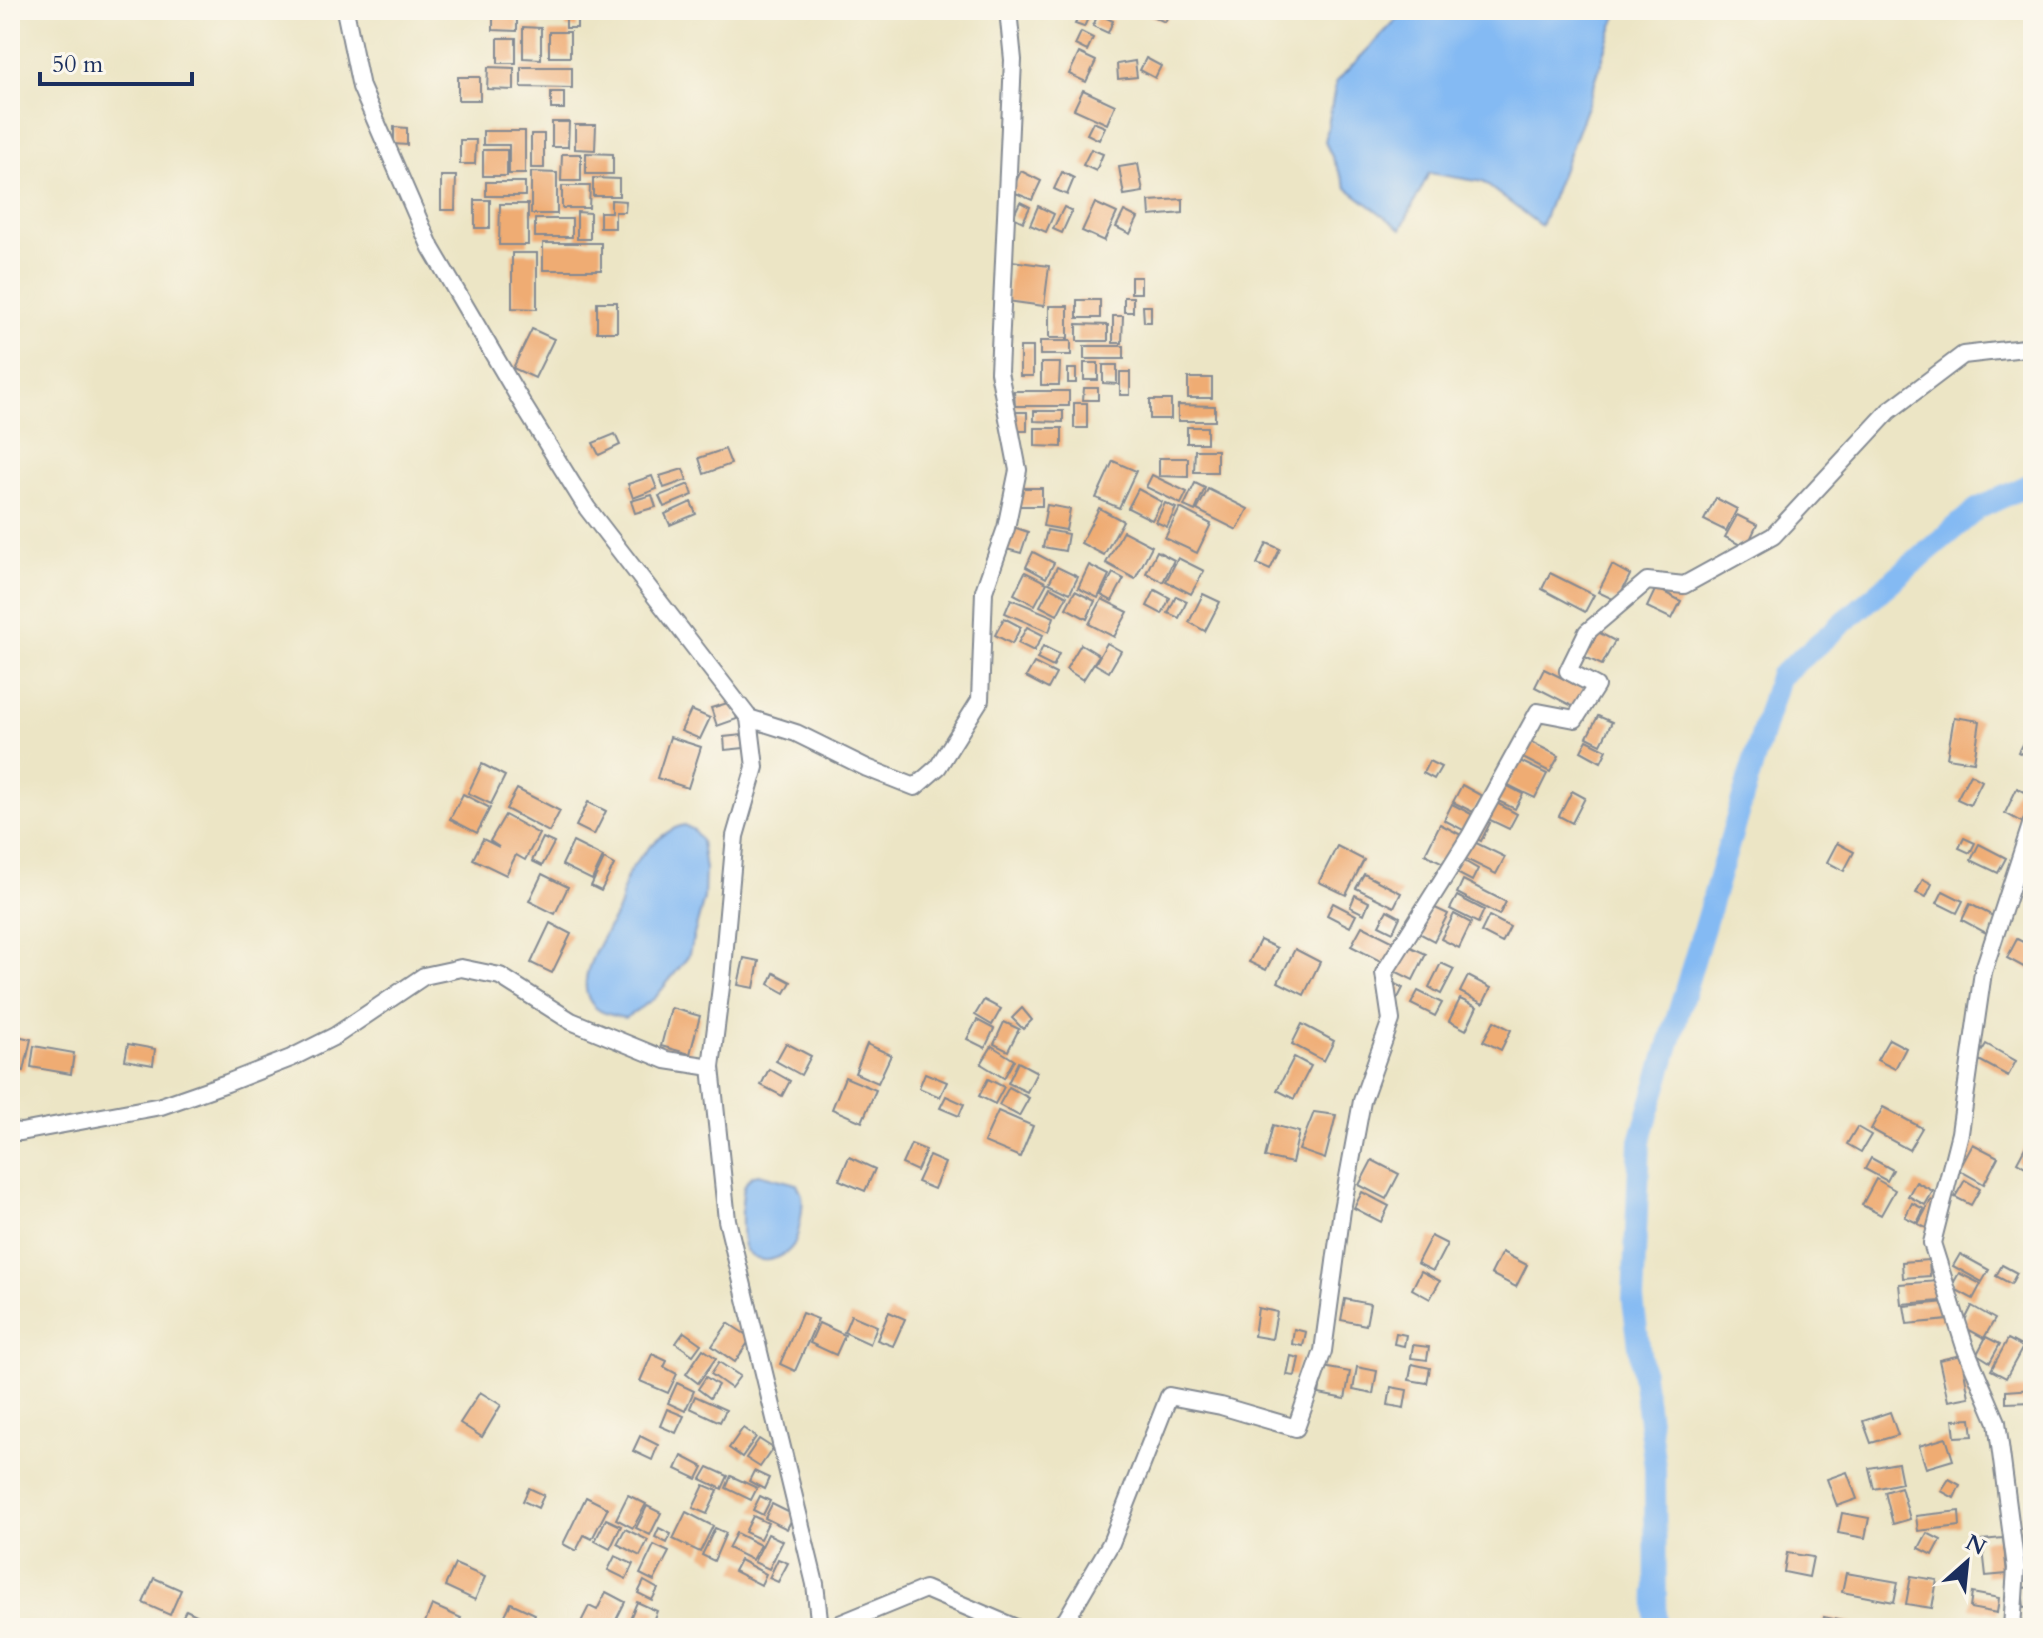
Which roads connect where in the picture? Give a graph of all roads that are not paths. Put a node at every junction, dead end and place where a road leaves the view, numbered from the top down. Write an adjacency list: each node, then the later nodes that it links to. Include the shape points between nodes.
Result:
1 (345, 10): 4 (street, via 361,87 431,248 587,508)
2 (1008, 10): 4 (street, via 1013,60 999,372 1018,470 1006,528 984,591 980,700 938,767 915,787 796,733)
3 (2033, 347): 11 (street, via 1963,355 1889,411 1773,536 1684,585 1647,581 1587,632 1568,671 1596,686 1575,719 1538,712 1470,836 1384,973 1391,1020 1362,1101 1323,1351 1296,1428 1169,1396 1111,1543 1066,1620)
4 (749, 718): 6 (street, via 755,767 735,836)
5 (2033, 819): 12 (street, via 1983,972 1960,1133 1932,1243 1965,1347 1997,1422 2016,1568)
6 (711, 1067): 7 (street, via 666,1060 571,1021 500,976 461,968 424,976 335,1036 227,1083 161,1106); 8 (street, via 727,1220 815,1584)
7 (10, 1131)
8 (820, 1628)
9 (830, 1628): 10 (street, via 925,1589)
10 (1016, 1628)
11 (1054, 1628)
12 (2012, 1628)

